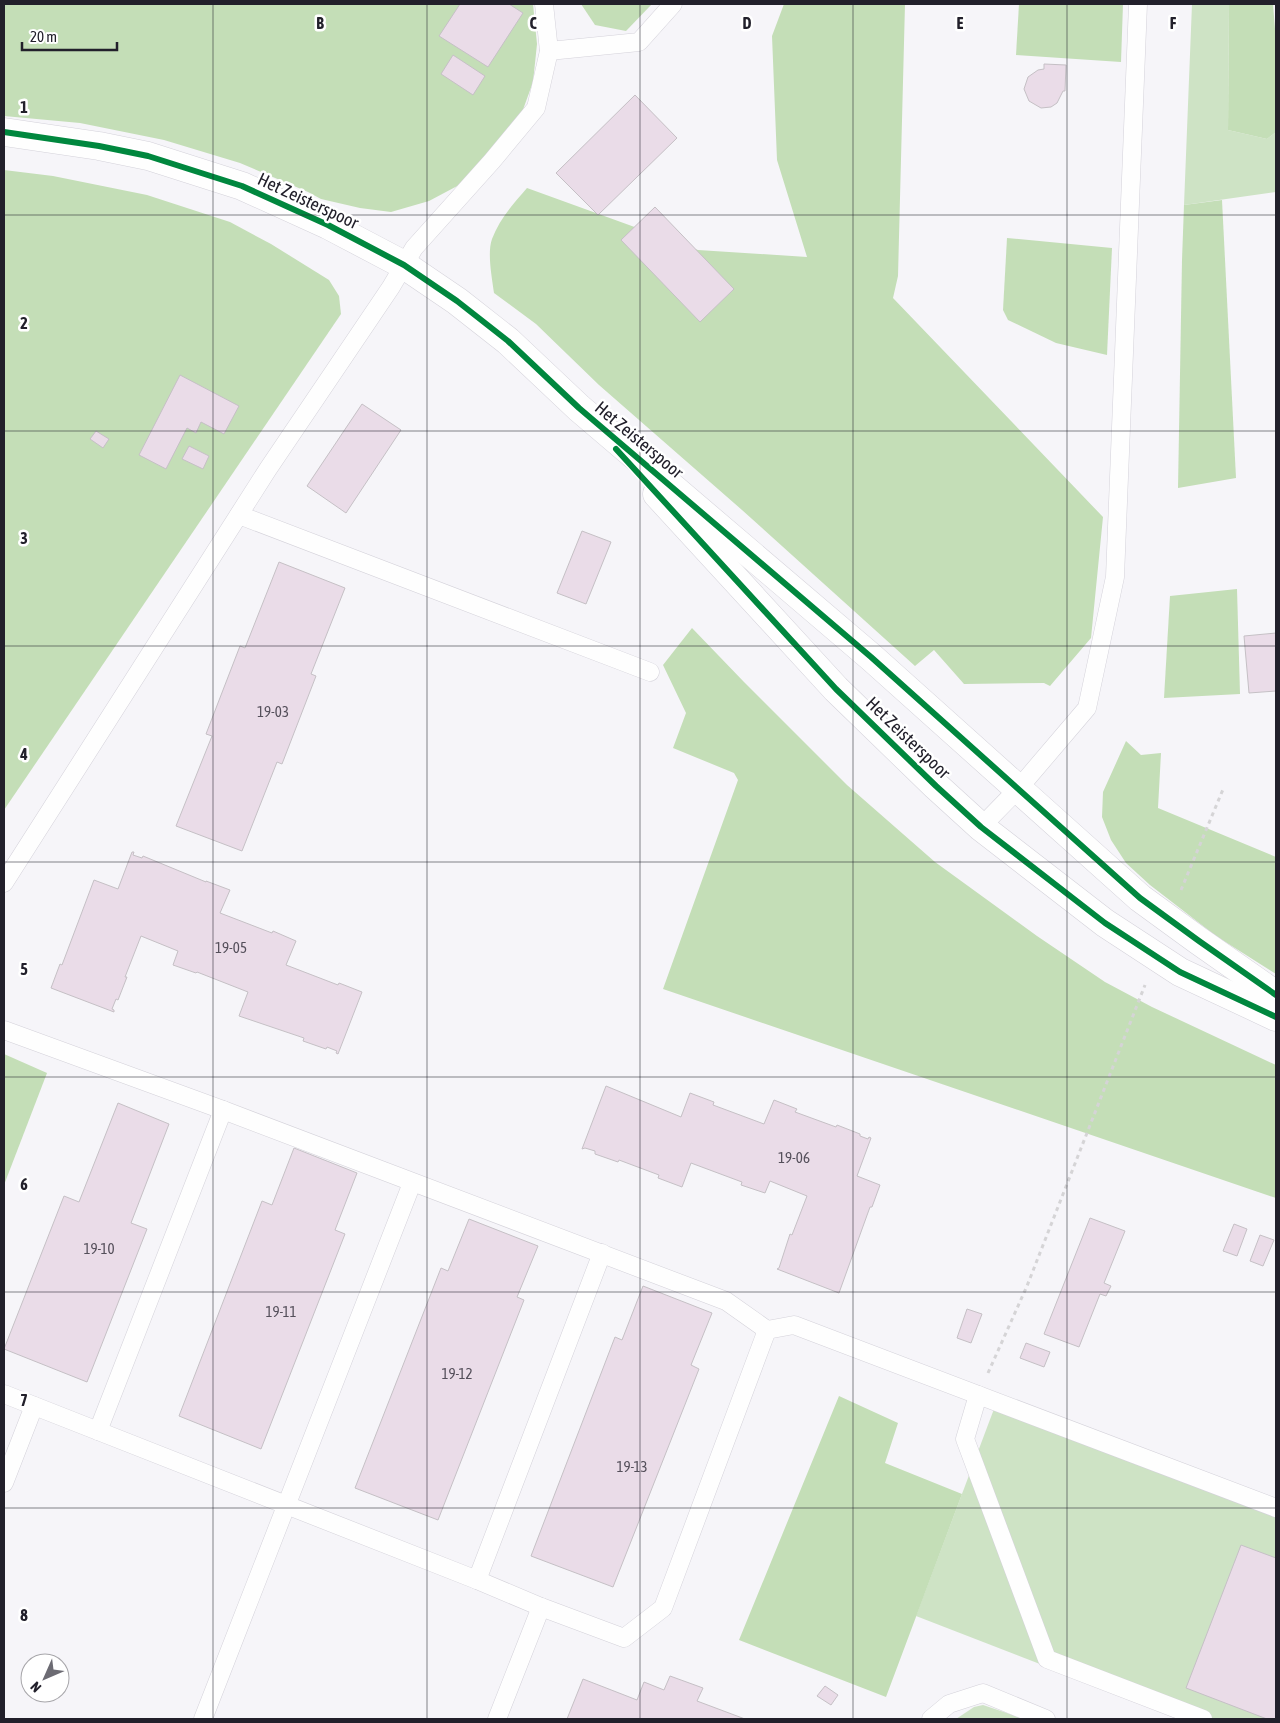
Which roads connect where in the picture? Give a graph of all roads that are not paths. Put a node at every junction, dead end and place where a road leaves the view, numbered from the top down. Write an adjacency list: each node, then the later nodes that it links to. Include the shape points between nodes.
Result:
1 (544, 4): 4 (lane)
2 (673, 4): 4 (lane, via 640,42)
3 (1138, 4): 10 (lane, via 1115,577 1087,708)
4 (550, 51): 6 (lane, via 536,108 414,248)
5 (4, 132): 6 (street, Het Zeisterspoor, via 148,156 242,186 328,225)
6 (404, 266): 7 (street, Het Zeisterspoor, via 457,301 508,341); 8 (lane)
7 (579, 408): 10 (street, Het Zeisterspoor, via 871,657); 11 (street, Het Zeisterspoor, via 836,689)
8 (239, 514): 9 (lane); 12 (lane)
9 (650, 672)
10 (1018, 789): 11 (lane); 13 (street, Het Zeisterspoor, via 1140,898)
11 (981, 827): 14 (street, Het Zeisterspoor, via 1105,922 1180,972)
12 (4, 884)
13 (1276, 994)
14 (1276, 1017)
15 (4, 1030): 16 (lane)
16 (223, 1110): 17 (lane); 23 (lane)
17 (412, 1183): 18 (lane); 25 (lane)
18 (602, 1253): 19 (lane, via 726,1301); 27 (lane)
19 (767, 1330): 21 (lane, via 794,1325); 28 (lane, via 663,1608 624,1638)
20 (4, 1394): 22 (lane)
21 (978, 1395): 26 (lane); 33 (lane, via 965,1438 1047,1659)
22 (34, 1406): 23 (lane); 24 (lane)
23 (98, 1431): 25 (lane)
24 (4, 1483)
25 (286, 1506): 27 (lane); 29 (lane)
26 (1276, 1508)
27 (478, 1580): 28 (lane)
28 (540, 1607): 30 (lane)
29 (203, 1719)
30 (497, 1719)
31 (931, 1719): 32 (lane, via 949,1704 983,1693)
32 (1046, 1719)
33 (1203, 1719)

